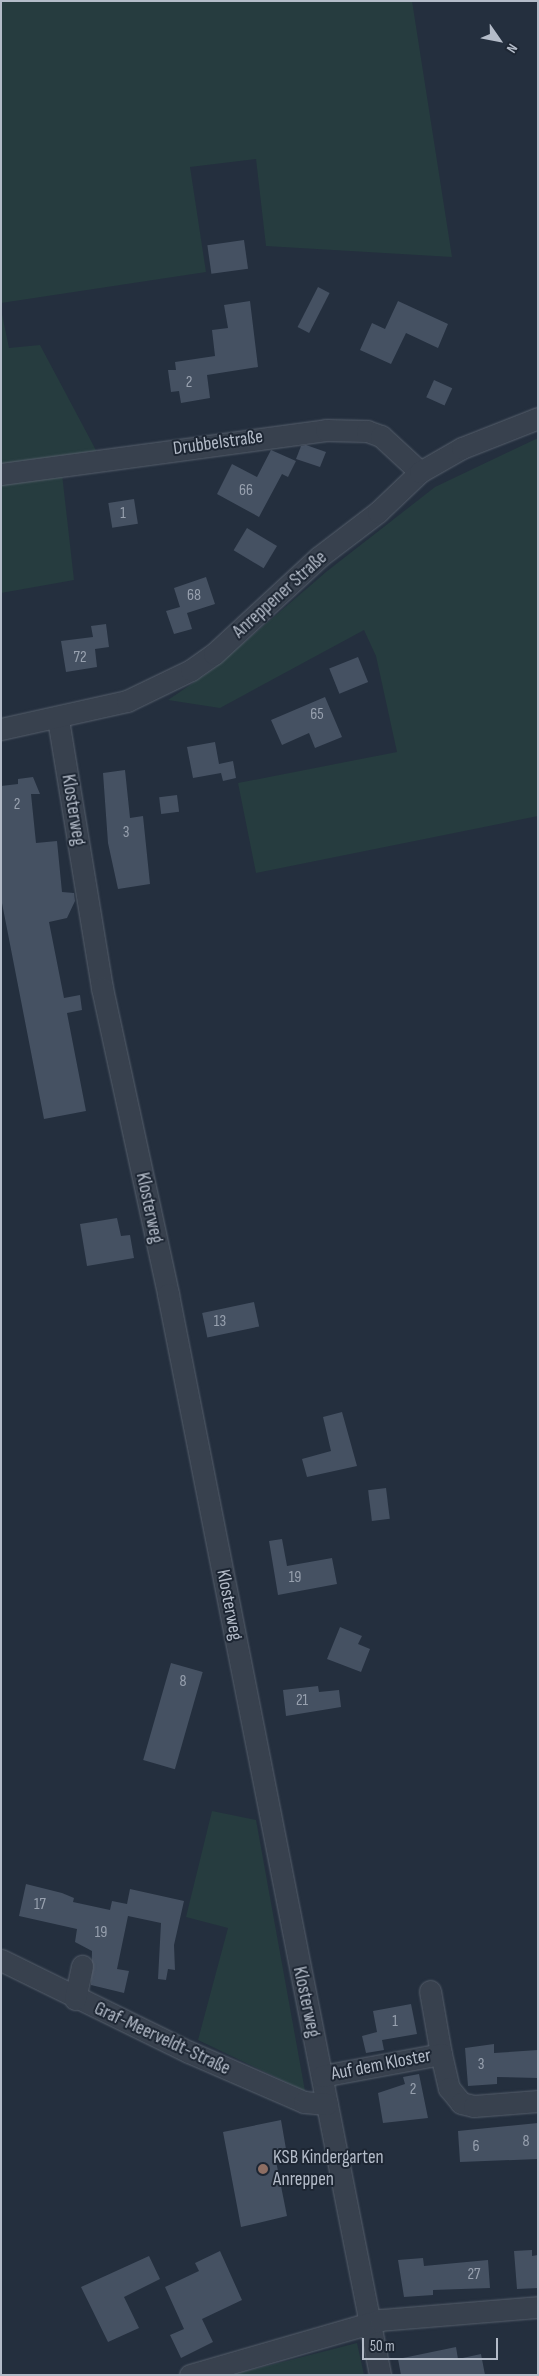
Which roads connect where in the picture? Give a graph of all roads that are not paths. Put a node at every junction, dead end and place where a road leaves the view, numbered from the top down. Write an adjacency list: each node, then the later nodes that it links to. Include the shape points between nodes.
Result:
1 (538, 418): 2 (street, Anreppener Straße, via 462,448)
2 (420, 472): 3 (street, Drubbelstraße, via 381,436 367,431 326,430); 4 (street, Anreppener Straße, via 199,665 127,701)
3 (1, 474)
4 (58, 719): 5 (street, Anreppener Straße); 11 (street, Klosterweg, via 102,988 168,1294)
5 (1, 729)
6 (1, 1960): 9 (street, Graf-Meerveldt-Straße)
7 (82, 1966): 9 (street)
8 (430, 1990): 10 (street, Auf dem Kloster)
9 (75, 1999): 13 (street, Graf-Meerveldt-Straße, via 304,2102)
10 (441, 2054): 11 (street, Auf dem Kloster); 12 (street, Auf dem Kloster, via 449,2088 462,2103 474,2106)
11 (322, 2076): 13 (street, Klosterweg)
12 (538, 2101)
13 (327, 2104): 15 (street, Klosterweg)
14 (538, 2307): 15 (street, via 380,2320)
15 (370, 2324): 16 (street); 17 (street, Klosterweg)
16 (190, 2375)
17 (380, 2375)

